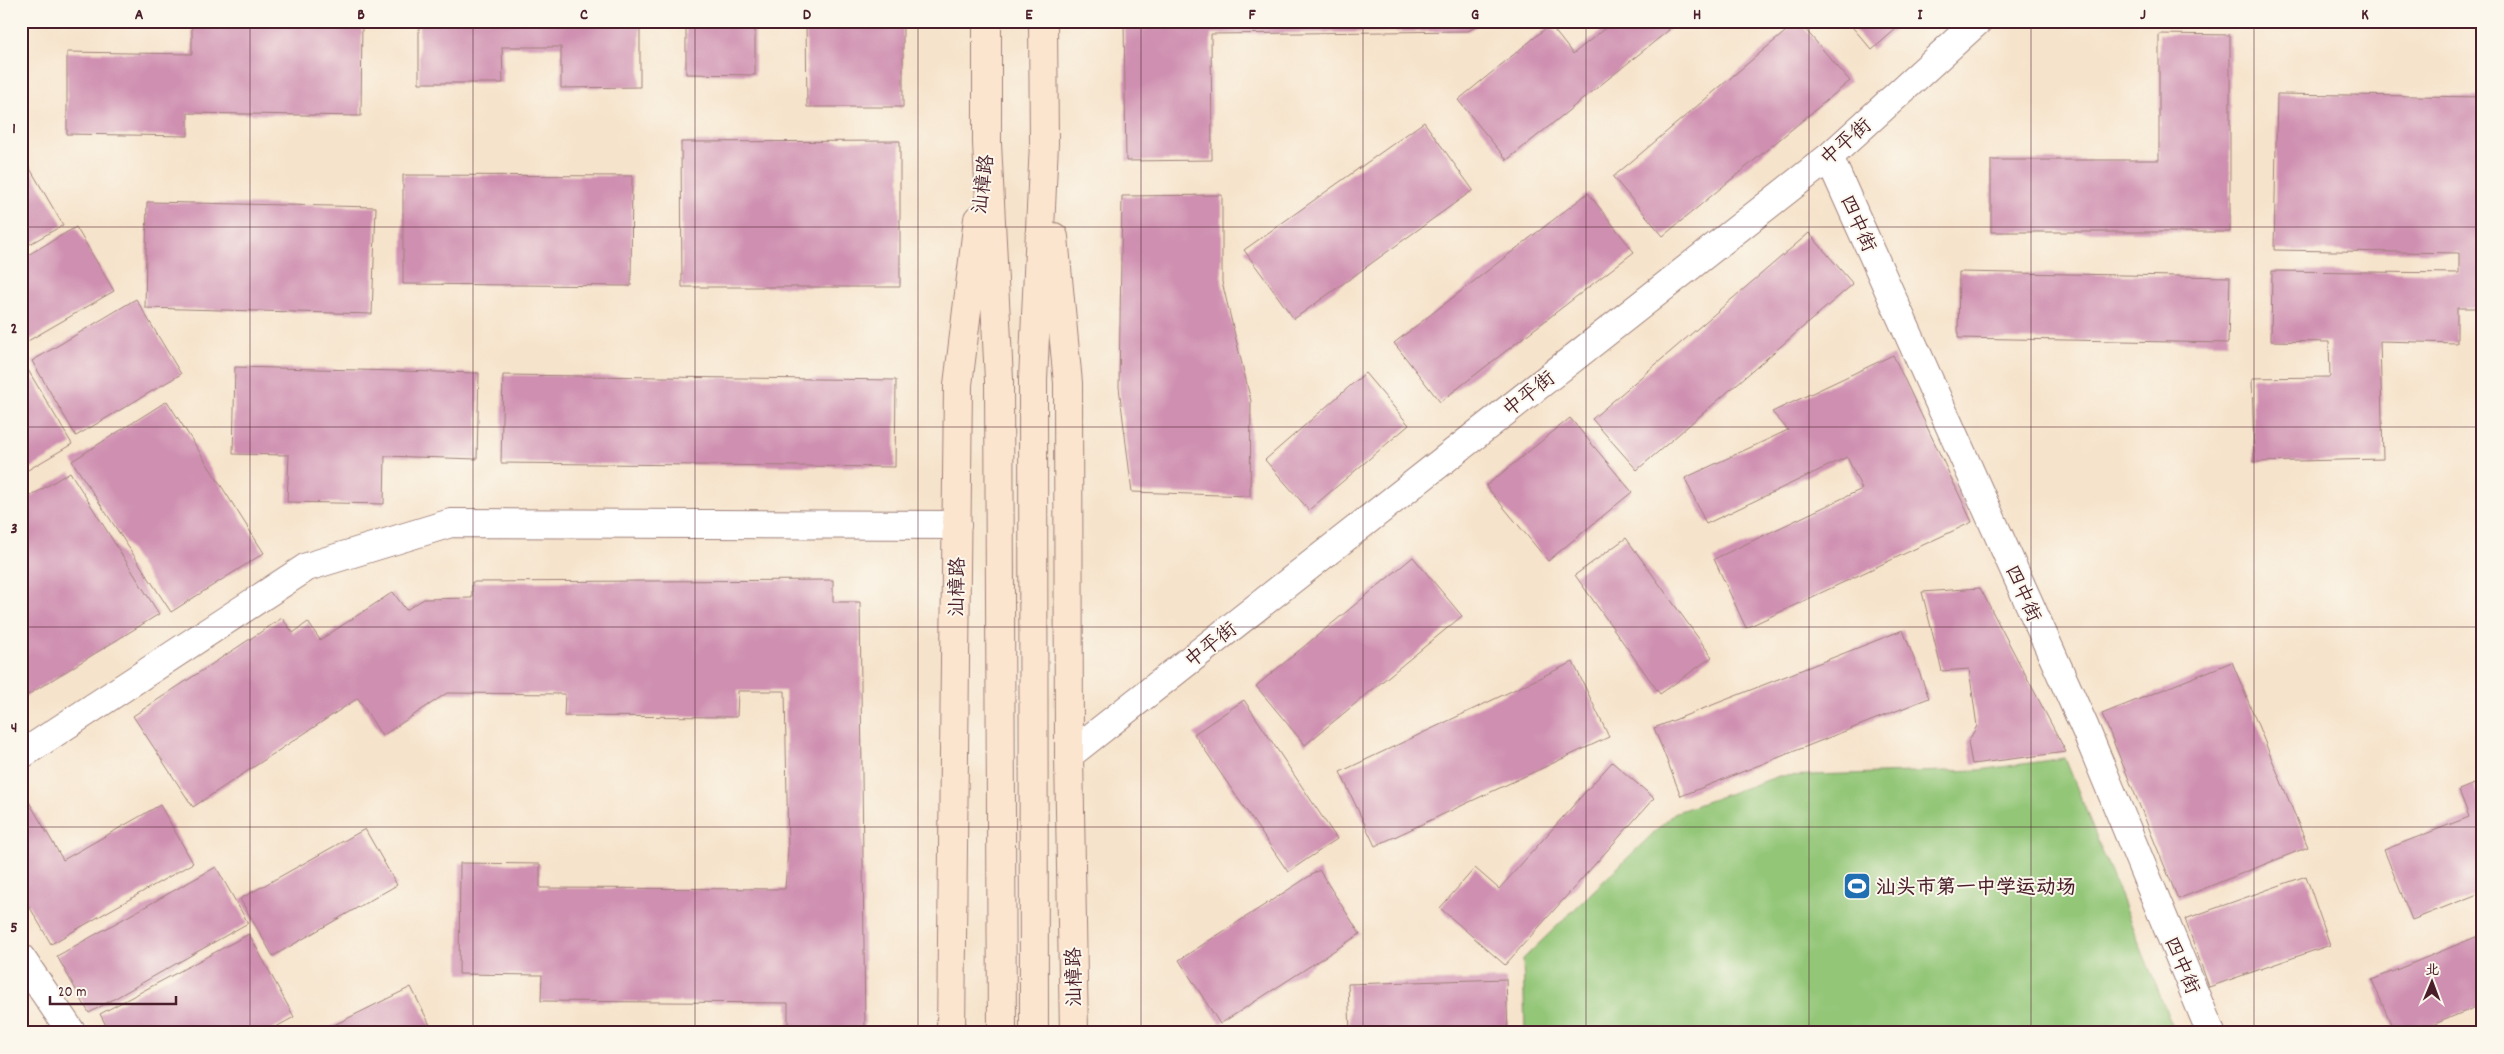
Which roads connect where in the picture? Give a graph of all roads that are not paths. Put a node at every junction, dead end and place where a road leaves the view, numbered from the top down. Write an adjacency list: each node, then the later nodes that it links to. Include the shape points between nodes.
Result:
1 (986, 21): 5 (street, 汕樟路)
2 (1043, 21): 4 (street, 汕樟路)
3 (1978, 21): 6 (street, 中平街)
4 (1044, 143): 9 (street, 汕樟路, via 1068,383); 14 (street, 汕樟路, via 1032,380)
5 (987, 144): 7 (street, 汕樟路, via 958,384); 13 (street, 汕樟路, via 999,380)
6 (1829, 157): 9 (street, 中平街); 16 (street, 四中街, via 2085,728)
7 (957, 525): 8 (street, via 452,523 307,567); 12 (street, 汕樟路)
8 (21, 755)
9 (1069, 755): 15 (street, 汕樟路)
10 (21, 958): 11 (street)
11 (72, 1033)
12 (951, 1033)
13 (1002, 1033)
14 (1034, 1033)
15 (1074, 1033)
16 (2211, 1033)

